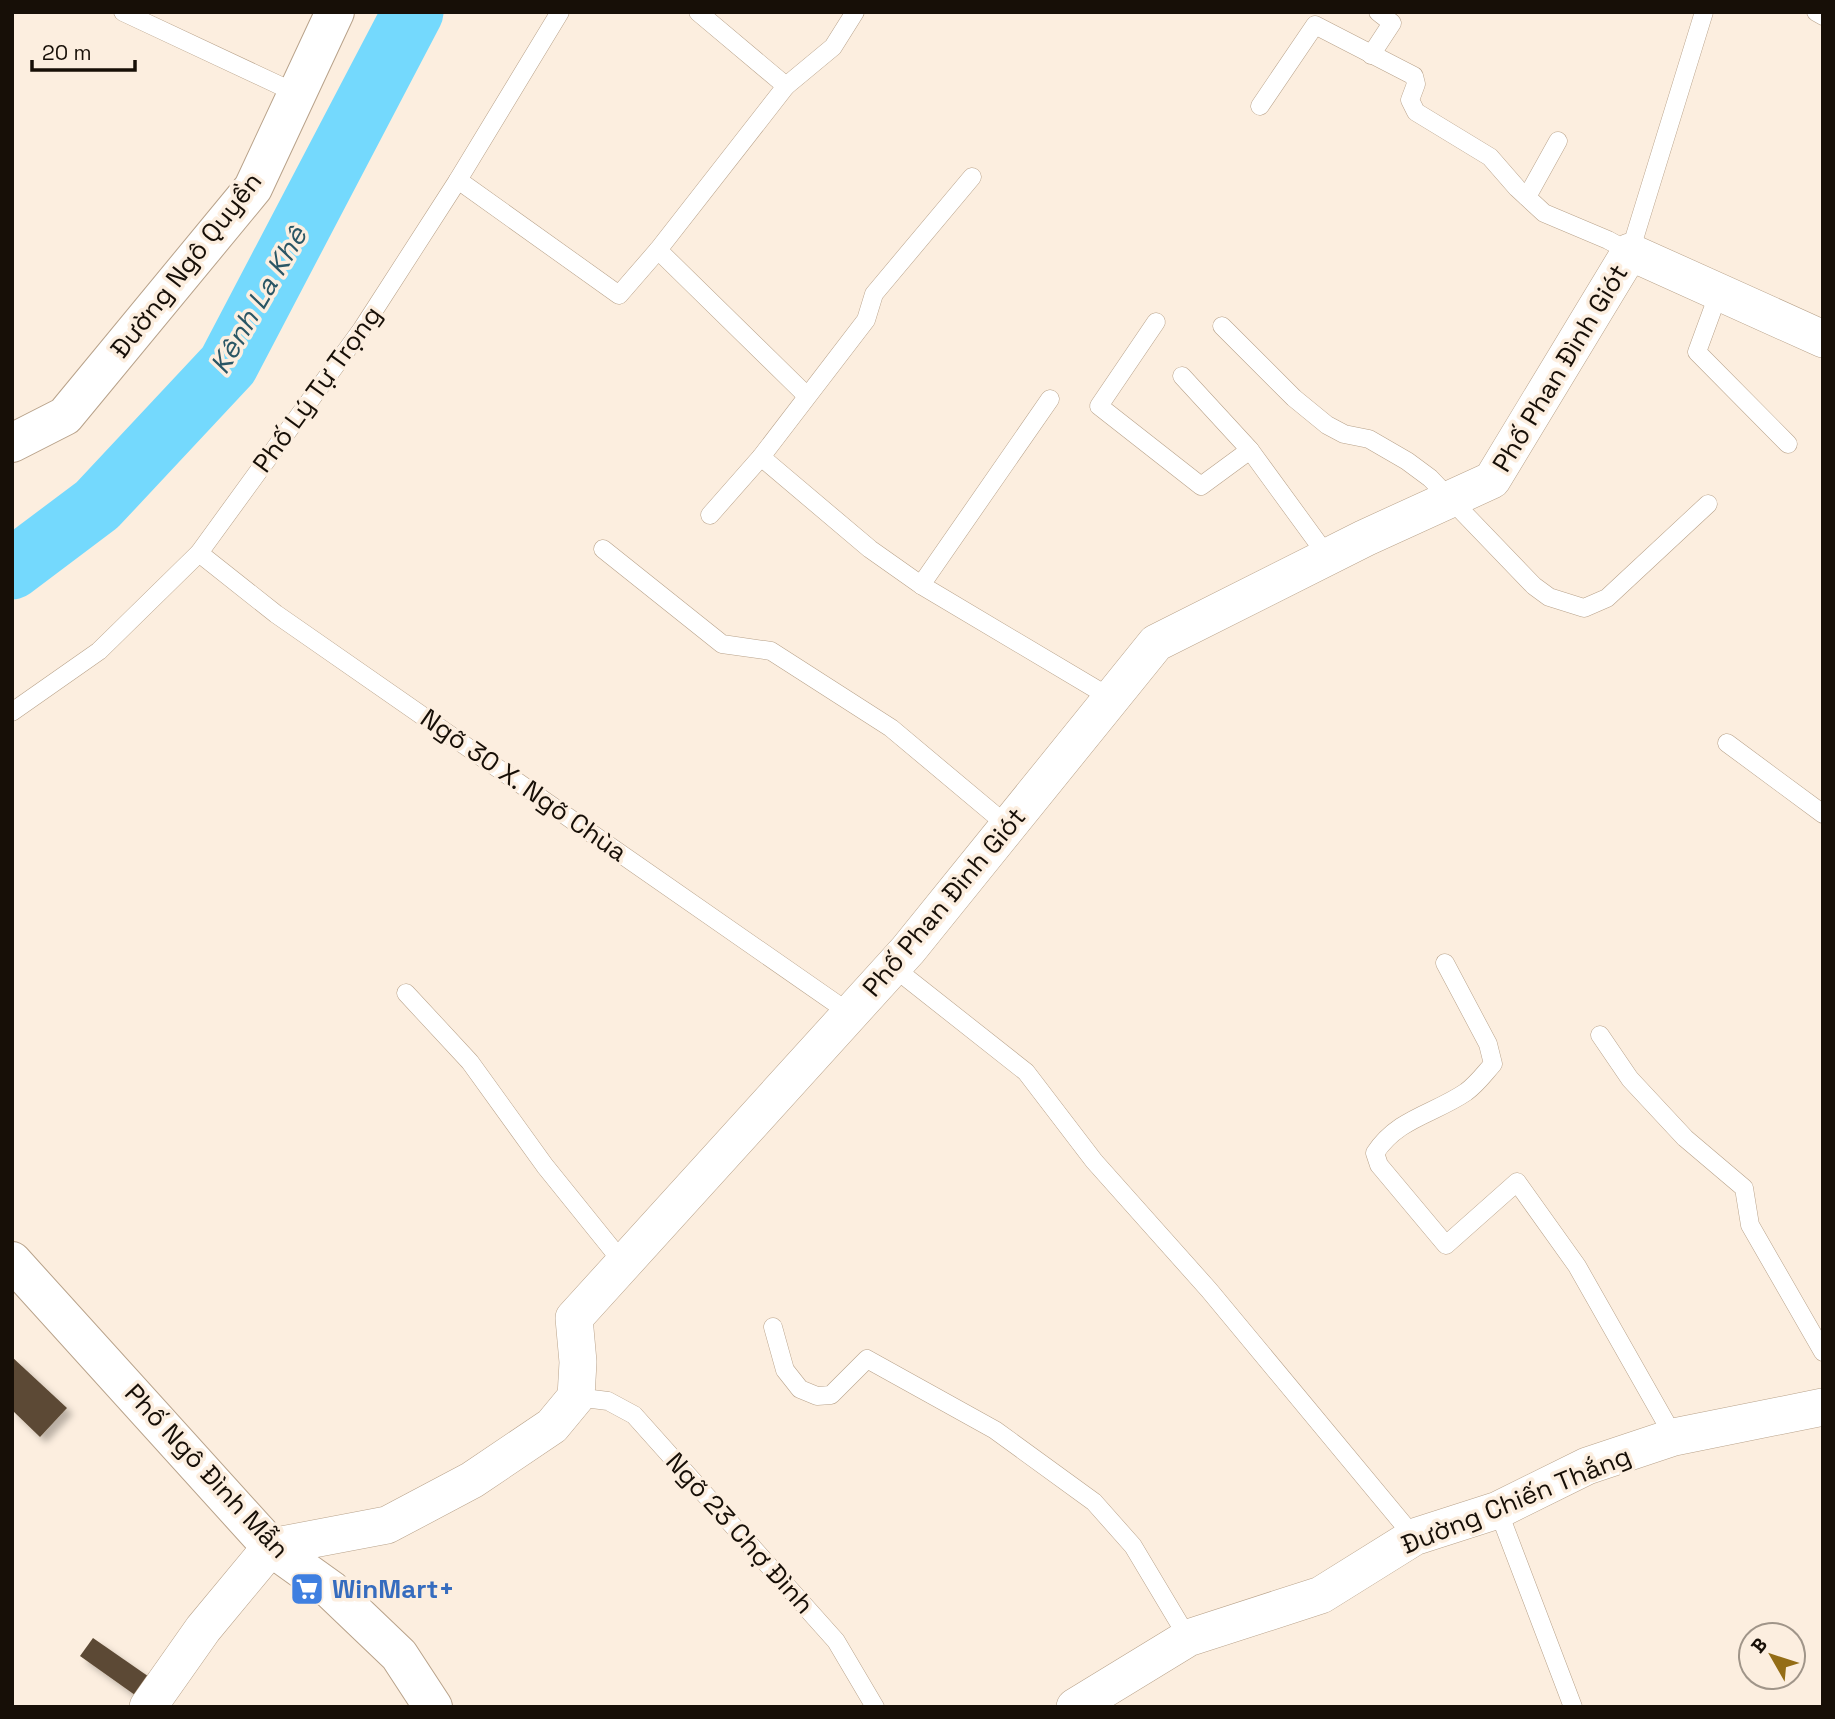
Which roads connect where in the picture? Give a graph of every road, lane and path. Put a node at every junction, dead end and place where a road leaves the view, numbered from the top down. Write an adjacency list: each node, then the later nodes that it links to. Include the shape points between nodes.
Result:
1 (123, 12): 12 (lane)
2 (335, 12): 12 (street, Đường Ngô Quyền)
3 (560, 12): 16 (lane, Phố Lý Tự Trọng)
4 (698, 12): 11 (lane)
5 (855, 12): 11 (lane, via 833,47)
6 (1704, 12): 19 (lane)
7 (1815, 12): 9 (lane)
8 (1389, 16): 10 (lane)
9 (1823, 16)
10 (1371, 55): 13 (lane, via 1315,25); 17 (lane, via 1414,76 1410,100 1416,112 1490,157)
11 (786, 86): 18 (lane)
12 (298, 94): 27 (street, Đường Ngô Quyền, via 253,188 65,416)
13 (1260, 106)
14 (1558, 141): 17 (lane)
15 (972, 177): 25 (lane, via 874,293 866,320)
16 (458, 180): 18 (lane, via 619,295); 35 (lane, Phố Lý Tự Trọng, via 362,329)
17 (1527, 197): 19 (lane, via 1544,213)
18 (658, 250): 25 (lane)
19 (1630, 252): 20 (street, Phố Phan Đình Giót); 31 (street, Phố Phan Đình Giót, via 1492,480)
20 (1719, 292): 23 (street, Phố Phan Đình Giót); 28 (lane, via 1697,352)
21 (1156, 321): 29 (lane, via 1100,406 1201,486)
22 (1222, 326): 31 (lane, via 1327,425 1399,456)
23 (1822, 337)
24 (1182, 376): 29 (lane)
25 (806, 395): 30 (lane)
26 (1050, 399): 37 (lane)
27 (12, 443)
28 (1788, 443)
29 (1250, 450): 36 (lane)
30 (761, 457): 33 (lane); 37 (lane, via 870,549)
31 (1452, 498): 32 (lane, via 1534,586 1549,597 1584,608 1607,598); 36 (street, Phố Phan Đình Giót)
32 (1708, 504)
33 (710, 515)
34 (603, 549): 42 (lane, via 722,644 771,651 891,728)
35 (199, 553): 39 (lane, Phố Lý Tự Trọng, via 99,651); 46 (lane, Ngõ 30 X. Ngõ Chùa, via 276,614)
36 (1328, 556): 38 (street, Phố Phan Đình Giót, via 1156,643)
37 (921, 585): 38 (lane)
38 (1111, 698): 42 (street, Phố Phan Đình Giót)
39 (12, 712)
40 (1727, 743): 41 (lane)
41 (1823, 814)
42 (1008, 826): 44 (street, Phố Phan Đình Giót)
43 (1445, 963): 54 (lane, via 1488,1044 1493,1063 1464,1094 1395,1128 1375,1153 1379,1165 1446,1245 1517,1182 1577,1266)
44 (893, 967): 46 (street, Phố Phan Đình Giót); 56 (lane, via 1026,1072 1094,1161 1209,1290)
45 (406, 993): 48 (lane, via 470,1062)
46 (851, 1014): 48 (street, Phố Phan Đình Giót)
47 (1600, 1035): 51 (lane, via 1630,1079 1685,1138 1744,1188 1750,1225)
48 (624, 1264): 52 (street, Phố Phan Đình Giót, via 574,1318)
49 (16, 1270): 57 (street, Phố Ngô Đình Mẫn)
50 (773, 1327): 58 (lane, via 785,1370 800,1389 817,1396 831,1395 867,1359 995,1430 1094,1502 1133,1546)
51 (1823, 1353)
52 (576, 1397): 57 (street, via 552,1426 472,1480 387,1525); 61 (lane, Ngõ 23 Chợ Đình, via 608,1401 634,1415 836,1641)
53 (1823, 1407): 54 (street, Đường Chiến Thắng)
54 (1674, 1437): 55 (street, Đường Chiến Thắng, via 1587,1466)
55 (1498, 1510): 56 (street, Đường Chiến Thắng); 63 (lane)
56 (1415, 1537): 58 (street, Đường Chiến Thắng, via 1321,1595)
57 (271, 1547): 59 (street, via 203,1629); 60 (street, Phố Ngô Đình Mẫn, via 331,1590 399,1655)
58 (1188, 1638): 62 (street, Đường Chiến Thắng)
59 (148, 1707)
60 (433, 1707)
61 (875, 1707)
62 (1075, 1707)
63 (1573, 1707)

